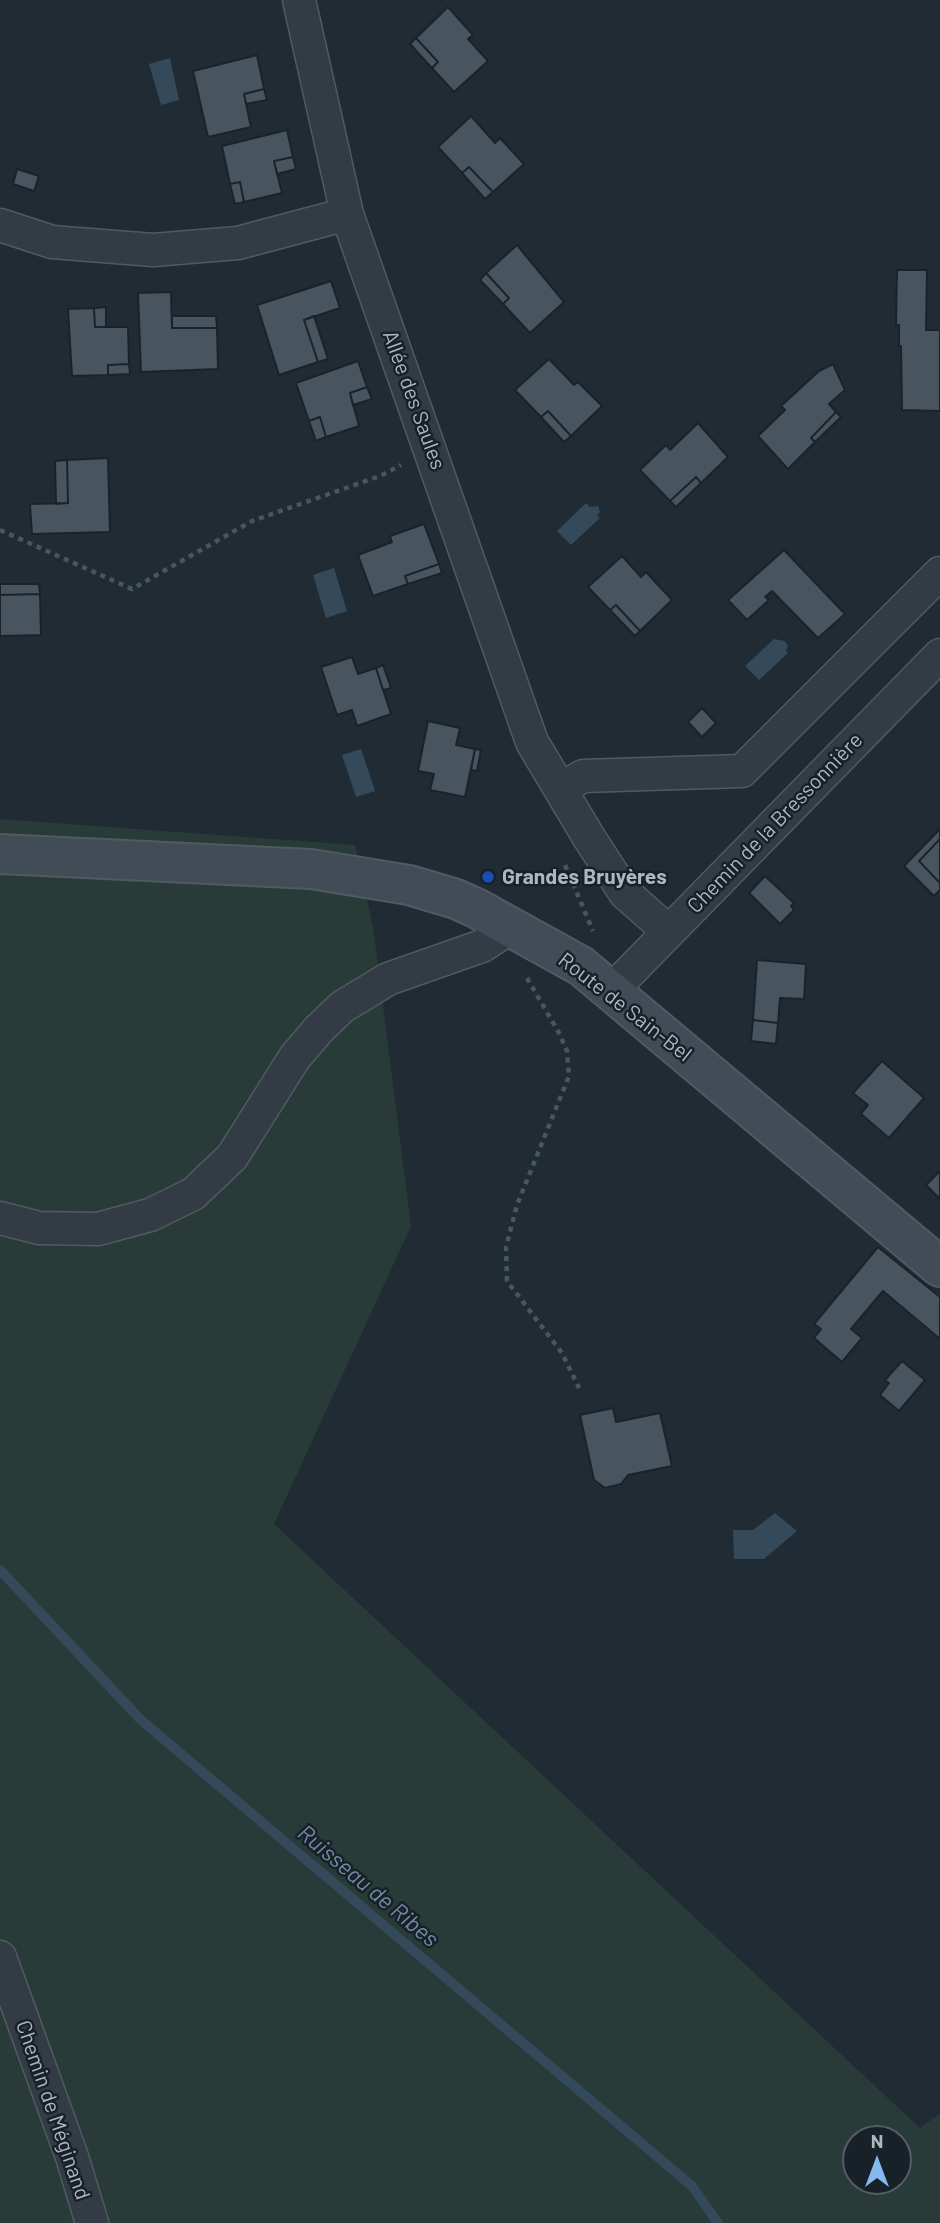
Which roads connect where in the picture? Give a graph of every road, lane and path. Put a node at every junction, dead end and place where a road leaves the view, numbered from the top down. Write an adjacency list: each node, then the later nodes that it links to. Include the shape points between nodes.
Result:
1 (299, 0): 2 (street, Allée des Saules)
2 (347, 214): 3 (street, via 238,243 153,250 52,242); 4 (street, Allée des Saules)
3 (0, 225)
4 (436, 461): 5 (path, via 414,460 252,521 132,589); 8 (street, Allée des Saules, via 532,742)
5 (0, 530)
6 (940, 573): 8 (street, via 742,771 583,776)
7 (940, 655): 12 (street, Chemin de la Bressonnière)
8 (561, 789): 12 (street, Allée des Saules, via 625,893)
9 (0, 854): 11 (main road, Route de Sain-Bel, via 311,869 360,876 456,899)
10 (563, 859): 13 (path)
11 (511, 927): 14 (main road, Route de Sain-Bel, via 581,967); 15 (street, via 482,946 388,979 342,1007 295,1058 232,1157 193,1194 98,1230 39,1228); 17 (path, via 519,964 567,1051 569,1076 517,1205 506,1247 507,1281 562,1353)
12 (669, 932): 14 (street, Chemin de la Bressonnière)
13 (594, 935)
14 (611, 991): 16 (main road, Route de Sain-Bel)
15 (0, 1218)
16 (940, 1267)
17 (579, 1388)
18 (0, 1957): 19 (street, Chemin de Méginand)
19 (92, 2223)

